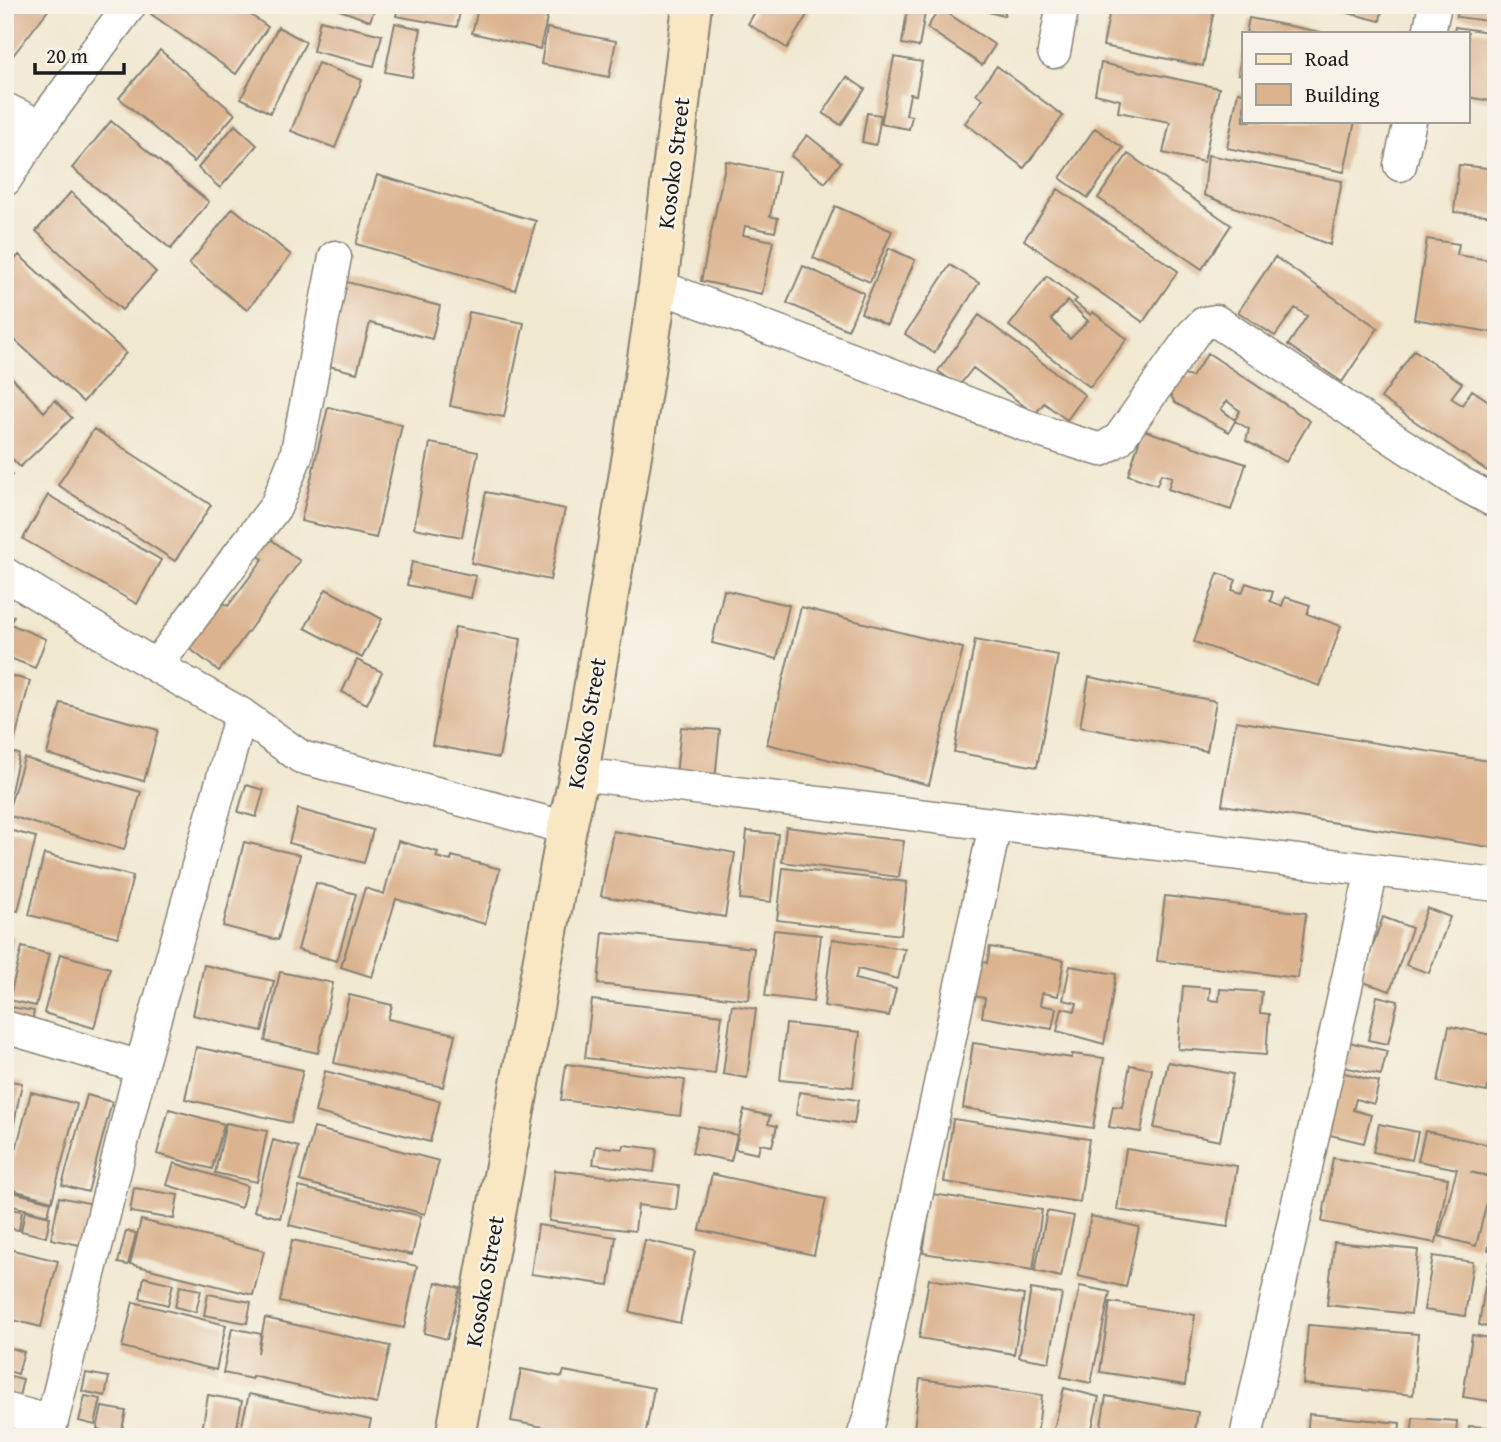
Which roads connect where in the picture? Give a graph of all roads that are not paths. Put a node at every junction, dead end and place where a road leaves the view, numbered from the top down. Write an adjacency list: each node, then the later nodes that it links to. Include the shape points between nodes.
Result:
1 (130, 5): 9 (street)
2 (692, 5): 13 (street, Kosoko Street)
3 (1063, 5): 6 (street)
4 (1435, 5): 5 (street)
5 (1429, 32)
6 (1054, 52)
7 (5, 109): 9 (street)
8 (1410, 122): 10 (street)
9 (40, 126): 11 (street)
10 (1400, 165)
11 (5, 180)
12 (335, 257): 16 (street, via 296,456 276,506)
13 (658, 286): 14 (street, via 1101,450 1119,439 1193,334 1204,323 1216,321 1457,481); 18 (street, Kosoko Street)
14 (1496, 502)
15 (5, 574): 16 (street)
16 (156, 666): 17 (street)
17 (241, 714): 20 (street, via 301,757); 24 (street)
18 (579, 774): 19 (street); 20 (street, Kosoko Street)
19 (995, 825): 21 (street); 28 (street)
20 (567, 828): 27 (street, Kosoko Street)
21 (1372, 870): 22 (street); 29 (street)
22 (1496, 885)
23 (5, 1027): 24 (street)
24 (141, 1068): 26 (street)
25 (5, 1409): 26 (street)
26 (50, 1429)
27 (455, 1437)
28 (863, 1437)
29 (1247, 1437)

